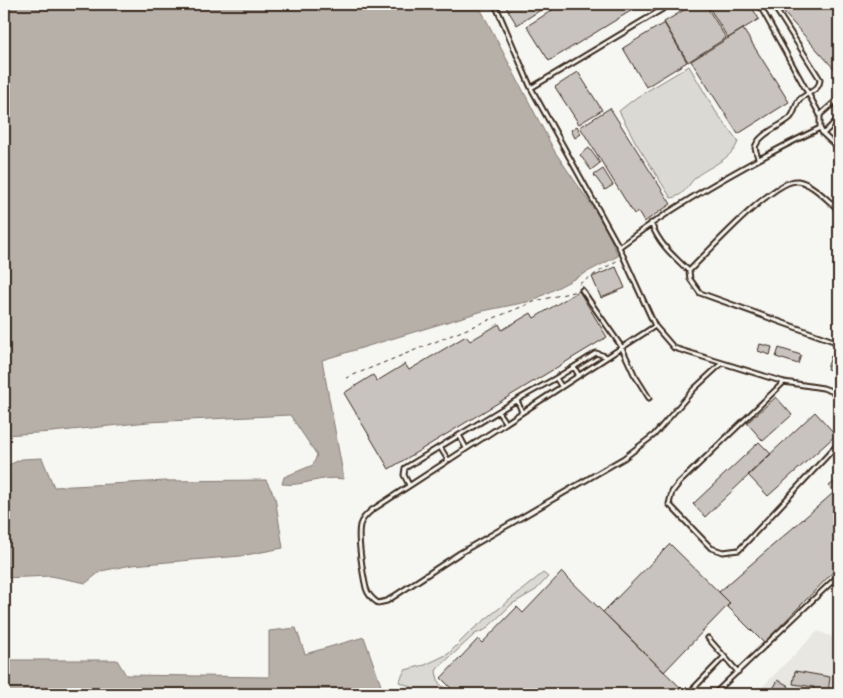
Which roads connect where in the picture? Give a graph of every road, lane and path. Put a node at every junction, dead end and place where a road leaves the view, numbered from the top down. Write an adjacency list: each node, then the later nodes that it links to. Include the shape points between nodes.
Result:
1 (495, 4): 5 (lane)
2 (671, 4): 5 (lane)
3 (758, 4): 6 (lane)
4 (777, 11): 6 (lane, via 820,79 818,87)
5 (531, 88): 16 (lane)
6 (810, 93): 8 (lane); 13 (lane, via 799,100 792,116 755,145)
7 (839, 98): 8 (lane)
8 (820, 115): 10 (lane)
9 (839, 118): 11 (lane)
10 (820, 128): 11 (lane); 13 (lane)
11 (823, 134): 12 (lane)
12 (839, 149)
13 (758, 158): 15 (lane)
14 (839, 210): 18 (lane, via 804,182 785,183 756,205)
15 (651, 223): 16 (lane); 18 (lane, via 668,252)
16 (619, 247): 17 (lane)
17 (625, 256): 19 (path, via 580,282); 20 (lane)
18 (689, 271): 21 (lane, via 690,279 700,293)
19 (582, 290): 22 (lane); 27 (path, via 536,301)
20 (655, 326): 22 (lane); 24 (lane, via 674,348)
21 (839, 343)
22 (621, 346): 23 (lane); 32 (lane)
23 (605, 356): 25 (lane, via 596,353); 26 (lane)
24 (722, 363): 29 (lane); 42 (lane, via 694,389 654,435 624,458 460,553 387,601 378,603 366,588 360,526 372,510)
25 (574, 367): 26 (lane); 28 (lane)
26 (578, 374): 30 (lane)
27 (346, 378)
28 (556, 378): 30 (lane); 33 (lane)
29 (784, 382): 31 (lane); 38 (lane, via 679,483 669,504 711,548 724,552 739,550)
30 (561, 386): 35 (lane)
31 (839, 394)
32 (649, 398)
33 (517, 400): 34 (lane); 35 (lane)
34 (498, 412): 36 (lane); 37 (lane)
35 (522, 412): 36 (lane)
36 (505, 422): 40 (lane)
37 (459, 436): 39 (lane); 40 (lane)
38 (839, 443)
39 (440, 447): 41 (lane); 42 (lane, via 405,468 404,475)
40 (466, 448): 41 (lane)
41 (448, 460): 42 (lane)
42 (409, 485)
43 (839, 575): 46 (lane)
44 (708, 638): 45 (lane)
45 (724, 657): 46 (lane); 47 (lane)
46 (738, 672): 48 (lane)
47 (692, 690)
48 (714, 694)

